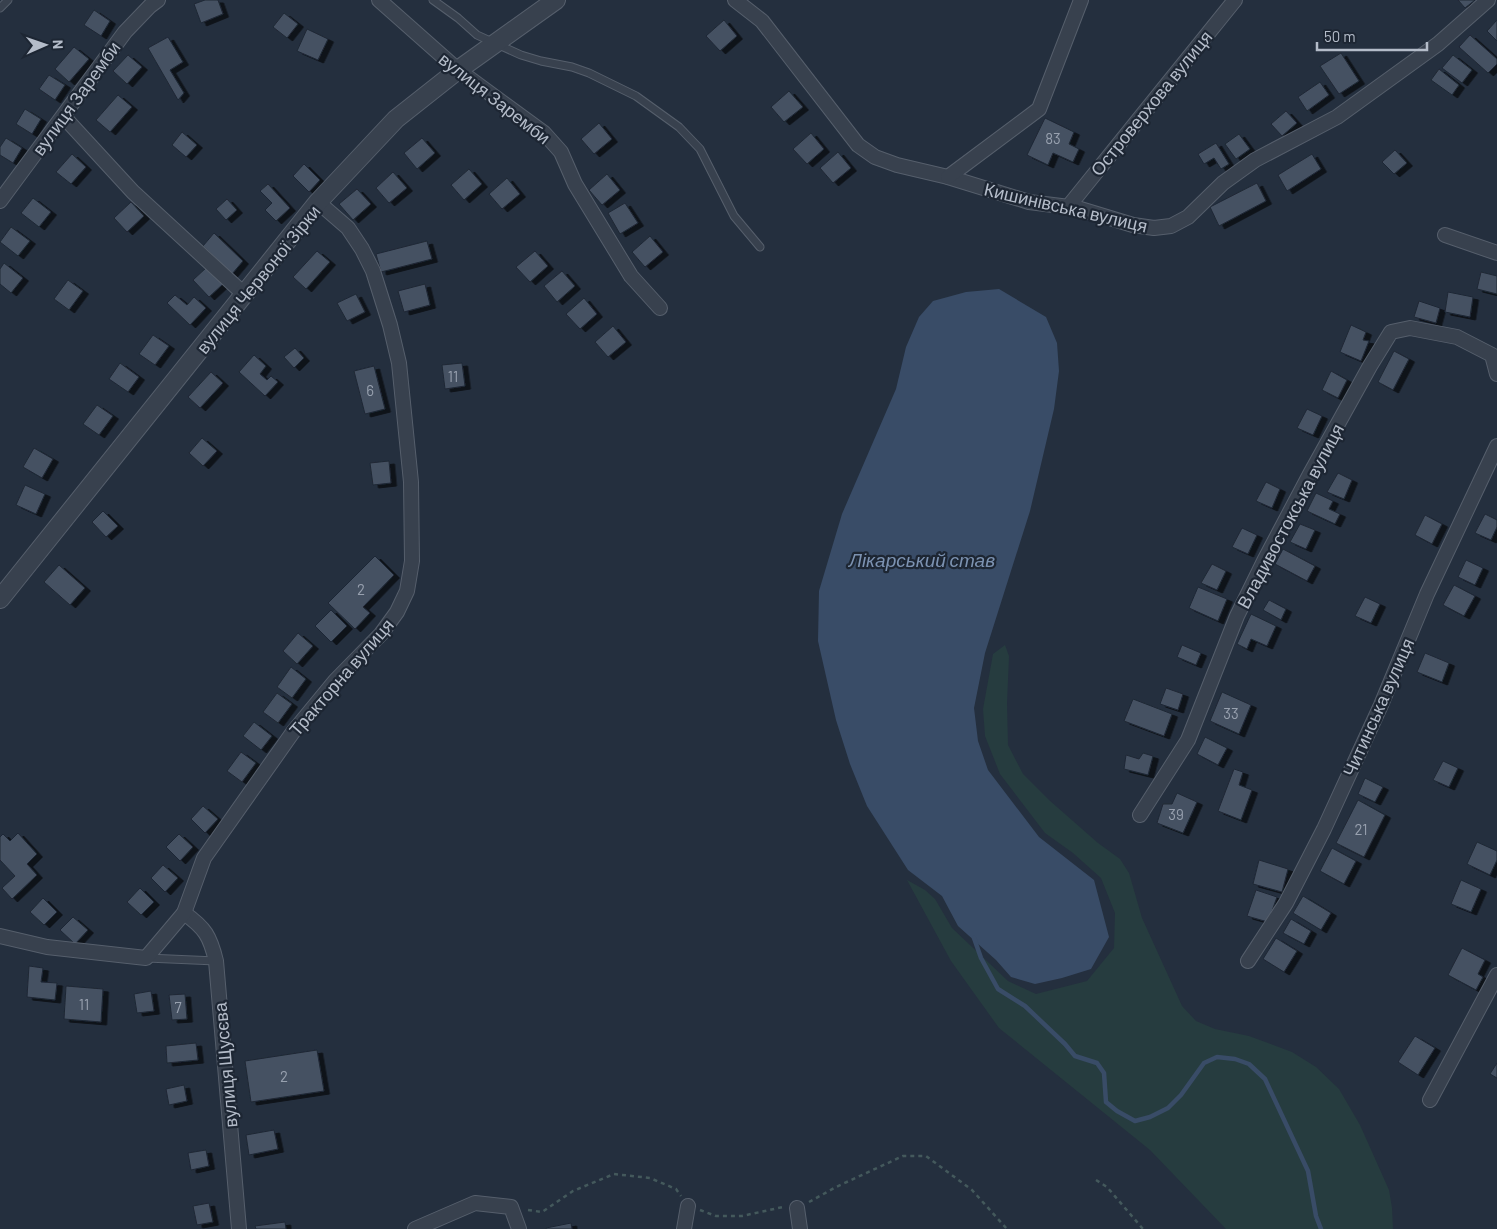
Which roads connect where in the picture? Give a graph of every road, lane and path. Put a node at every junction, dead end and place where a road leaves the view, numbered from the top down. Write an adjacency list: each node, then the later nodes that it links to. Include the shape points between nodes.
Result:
1 (8, 0): 10 (lane)
2 (158, 0): 13 (street, вулиця Заремби, via 125,32)
3 (379, 0): 12 (street, вулиця Заремби)
4 (433, 0): 11 (lane, via 477,35)
5 (556, 0): 11 (street, вулиця Червоної Зірки)
6 (735, 0): 14 (street, Кишинівська вулиця, via 762,21 858,145 875,157 897,165)
7 (1081, 0): 14 (street, via 1039,108)
8 (1234, 0): 17 (street, Островерхова вулиця)
9 (1488, 0): 17 (street, Кишинівська вулиця, via 1438,44 1337,117 1255,160 1223,183 1188,217 1171,226 1133,225)
10 (0, 8)
11 (495, 43): 12 (street, вулиця Червоної Зірки); 19 (lane, via 521,55 589,73 636,96 679,126 700,149 734,216)
12 (458, 70): 16 (street, вулиця Червоної Зірки, via 396,119); 22 (street, вулиця Заремби, via 544,133 561,152 630,276)
13 (64, 116): 15 (street, вулиця Заремби); 21 (street, via 132,192)
14 (948, 177): 17 (street, Кишинівська вулиця, via 1029,202)
15 (0, 201)
16 (318, 202): 21 (street, вулиця Червоної Зірки); 27 (street, Тракторна вулиця, via 348,228 362,249 373,271 390,325 399,363 411,482 412,561 406,591 397,612 382,634 336,681 288,740 204,858)
17 (1068, 207)
18 (1445, 235): 20 (street)
19 (760, 247)
20 (1497, 254)
21 (244, 295): 25 (street, вулиця Червоної Зірки)
22 (660, 308)
23 (1497, 374): 26 (street, Владивостокська вулиця, via 1492,355 1457,337 1410,328 1391,332 1264,561 1237,616 1188,740)
24 (1497, 446): 31 (street, Читинська вулиця, via 1427,594 1324,829 1286,904)
25 (0, 599)
26 (1140, 815)
27 (184, 913): 29 (street, Тракторна вулиця); 30 (street, вулиця Щусєва, via 206,932)
28 (0, 936): 29 (street, via 47,946)
29 (146, 958): 30 (lane)
30 (218, 961): 38 (street, вулиця Щусєва)
31 (1248, 961)
32 (1497, 975): 33 (street)
33 (1430, 1100)
34 (1096, 1180): 44 (path)
35 (511, 1206): 36 (path, via 542,1212 573,1191 614,1174 650,1178 676,1189); 39 (street, via 475,1202); 40 (street)
36 (688, 1206): 37 (path, via 716,1216 742,1216 781,1206); 41 (street)
37 (797, 1208): 42 (street); 43 (path, via 903,1156 926,1156 972,1190)
38 (239, 1229)
39 (415, 1229)
40 (519, 1229)
41 (684, 1229)
42 (800, 1229)
43 (1007, 1229)
44 (1143, 1229)

